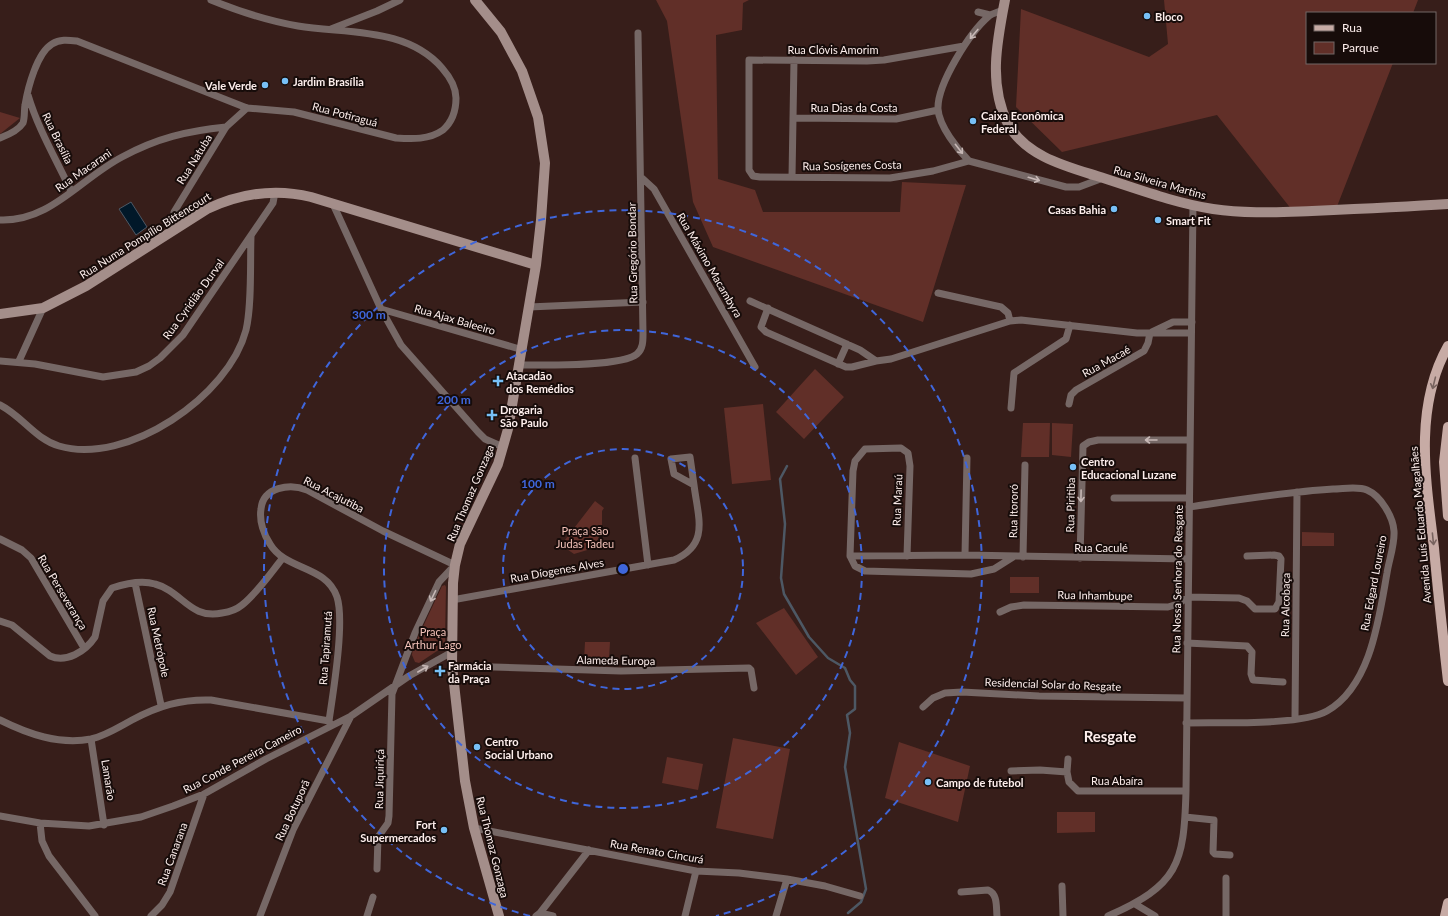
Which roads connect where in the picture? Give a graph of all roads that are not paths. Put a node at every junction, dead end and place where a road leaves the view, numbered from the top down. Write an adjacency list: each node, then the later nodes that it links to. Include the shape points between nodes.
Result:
1 (211, 0): 7 (street, Rua Potiraguá, via 296,26)
2 (400, 0): 7 (street)
3 (474, 0): 30 (main road, Rua Thomaz Gonzaga, via 501,32 512,50 531,93 538,117 545,164)
4 (1004, 5): 6 (street); 21 (main road, Rua Silveira Martins, via 997,51 996,86 1009,125 1030,148 1065,166)
5 (978, 12): 6 (street)
6 (990, 15): 9 (street, one-way to 9)
7 (329, 29): 12 (street, Rua Potiraguá, via 390,37 426,53 446,72 456,94 454,114 448,124 435,134 410,139 396,138 294,112)
8 (638, 33): 20 (street, Rua Gregório Bondar)
9 (964, 46): 10 (street, Rua Clóvis Amorim, via 884,60); 13 (street, via 954,61 940,95)
10 (794, 60): 14 (street); 17 (street, Rua Clóvis Amorim, via 749,60)
11 (28, 93): 12 (street, Rua Potiraguá, via 34,73 47,48 53,43 68,40 77,41); 16 (street, Rua Potiraguá, via 22,124); 22 (street, Rua Brasília, via 42,135)
12 (247, 108): 15 (street, Rua Natuba)
13 (938, 110): 14 (street, Rua Dias da Costa, via 896,118); 18 (street, one-way to 18, via 950,138)
14 (794, 118): 19 (street)
15 (226, 127): 22 (street, Rua Macarani, via 186,132 156,142 122,157); 28 (street, Rua Natuba, via 174,212)
16 (0, 138)
17 (749, 159): 19 (street, Rua Sosígenes Costa, via 749,170 753,176)
18 (969, 161): 19 (street, Rua Sosígenes Costa, via 951,167 890,178); 21 (street, one-way to 21, via 1066,187 1079,187)
19 (792, 177)
20 (642, 178): 33 (street, Rua Gregório Bondar); 52 (street, Rua Máximo Macambyra, via 654,189)
21 (1103, 178): 26 (main road, Rua Silveira Martins)
22 (71, 191): 27 (street, Rua Macarani, via 44,211 23,219)
23 (276, 192): 24 (main road, Rua Numa Pompílio Bittencourt, via 296,193); 28 (main road, Rua Numa Pompílio Bittencourt, via 255,193 223,201); 29 (street, Rua Cyridião Durval, via 273,203)
24 (333, 204): 30 (main road, Rua Numa Pompílio Bittencourt); 37 (street)
25 (1448, 204): 26 (main road, Rua Silveira Martins, via 1259,213)
26 (1193, 205): 40 (street, Rua Nossa Senhora do Resgate)
27 (0, 220)
28 (176, 229): 35 (main road, Rua Numa Pompílio Bittencourt, via 86,286)
29 (251, 236): 49 (street, Rua Cyridião Durval, via 183,335 149,366 136,372 103,378); 54 (street, via 248,319 242,340 212,387 160,429 113,446 70,449 43,438 10,410)
30 (536, 265): 34 (main road, Rua Thomaz Gonzaga)
31 (938, 294): 39 (street, via 1001,307 1008,313)
32 (750, 301): 36 (street)
33 (643, 302): 34 (street); 51 (street, Rua Gregório Bondar, via 641,349 631,357 582,364)
34 (529, 307): 46 (main road, Rua Thomaz Gonzaga)
35 (43, 308): 38 (main road, Rua Numa Pompílio Bittencourt); 49 (street)
36 (768, 308): 44 (street); 50 (street, via 762,330)
37 (381, 309): 46 (street, Rua Ajax Baleeiro); 58 (street, via 412,358 485,439)
38 (0, 314)
39 (1010, 322): 41 (street, via 1021,320); 48 (street, via 891,359)
40 (1192, 322): 42 (street, Rua Nossa Senhora do Resgate); 43 (street, via 1173,322)
41 (1070, 325): 43 (street, via 1137,334); 55 (street, via 1066,340 1014,374)
42 (1191, 332): 43 (street); 57 (street, Rua Nossa Senhora do Resgate)
43 (1150, 333): 53 (street, Rua Macaé, via 1144,351 1076,390 1071,395)
44 (847, 344): 48 (street); 50 (street)
45 (1448, 346): 89 (main road, Avenida Luís Eduardo Magalhães, one-way to 89, via 1430,396 1424,436 1427,488)
46 (522, 350): 51 (main road, Rua Thomaz Gonzaga)
47 (0, 361): 49 (street, Rua Cyridião Durval)
48 (876, 361): 50 (street, via 852,367)
49 (19, 362)
50 (838, 364)
51 (520, 365): 58 (main road, Rua Thomaz Gonzaga)
52 (755, 367)
53 (1069, 404)
54 (0, 405)
55 (1011, 408)
56 (1448, 427): 67 (main road, via 1444,462)
57 (1190, 440): 65 (street, Rua Nossa Senhora do Resgate); 75 (street, Rua Piritiba, one-way to 75, via 1098,440 1085,444 1082,450)
58 (503, 447): 78 (main road, Rua Thomaz Gonzaga, via 492,478 464,532)
59 (635, 458): 79 (street)
60 (967, 458): 69 (street)
61 (1025, 465): 74 (street, Rua Itororó)
62 (694, 485): 79 (street, Rua Díogenes Alves, via 699,529 696,543 687,553 674,560)
63 (1297, 492): 66 (street, Rua Edgard Loureiro); 97 (street, Rua Alcobaça); 97 (street, Rua Edgard Loureiro, via 1366,490 1379,499 1390,516 1394,532 1379,622 1362,671 1342,699 1327,711)
64 (1114, 498): 65 (street)
65 (1189, 498): 66 (street, Rua Nossa Senhora do Resgate)
66 (1189, 507): 77 (street, Rua Nossa Senhora do Resgate)
67 (1448, 516)
68 (0, 539): 86 (street, Rua Perseverança, via 22,550 31,558)
69 (965, 555): 71 (street, Rua Caculé); 73 (street, Rua Caculé)
70 (850, 556): 71 (street, Rua Caculé); 71 (street, Rua Maraú, via 853,471 855,461 861,452 870,448 901,448 908,453 910,466); 73 (street, via 855,566 865,571 971,574 994,569)
71 (907, 556)
72 (1247, 556): 81 (street, via 1280,557 1279,598 1275,609 1255,609 1247,601 1239,598)
73 (1013, 557): 74 (street, Rua Caculé)
74 (1022, 557): 75 (street, Rua Caculé)
75 (1080, 558): 77 (street, Rua Caculé)
76 (282, 559): 78 (street, Rua Acajutiba, via 269,543 263,529 261,508 273,491 290,486 307,490); 80 (street, via 242,605 233,611 212,615 200,613 166,588 154,583); 99 (street, Rua Tapiramutá, via 322,577 336,596 340,610)
77 (1188, 559): 81 (street, Rua Nossa Senhora do Resgate)
78 (454, 565): 82 (main road, Rua Thomaz Gonzaga); 91 (street, one-way to 91, via 439,582)
79 (648, 565): 82 (street, Rua Díogenes Alves)
80 (135, 583): 86 (street, via 112,588 107,594 98,618 95,637); 94 (street, Rua Metrópole)
81 (1188, 597): 83 (street, Rua Inhambupe, via 1168,607 1024,605); 85 (street, Rua Nossa Senhora do Resgate)
82 (452, 600): 87 (main road, Rua Thomaz Gonzaga)
83 (1000, 612)
84 (0, 621): 86 (street, via 12,625 56,658 66,659)
85 (1187, 643): 90 (street, via 1247,646 1252,652 1253,680); 93 (street, Rua Nossa Senhora do Resgate)
86 (84, 648)
87 (452, 652): 91 (street, Rua Conde Pereira Cameiro, one-way to 87); 111 (main road, Rua Thomaz Gonzaga, via 461,747)
88 (461, 666): 92 (street, Alameda Europa, via 621,671 749,668)
89 (1448, 681)
90 (1283, 682)
91 (394, 686): 96 (street, Rua Conde Pereira Cameiro); 114 (street, Rua Jiquiriçá, via 390,816 378,838)
92 (754, 688)
93 (1187, 698): 95 (street, Residencial Solar do Resgate, via 962,692 945,693 933,698); 100 (street, Rua Nossa Senhora do Resgate)
94 (161, 705): 99 (street, via 192,699 211,700); 101 (street)
95 (923, 707)
96 (351, 716): 99 (street, Rua Conde Pereira Cameiro); 127 (street, Rua Botuporã, via 293,830)
97 (1295, 718): 100 (street, Rua Edgard Loureiro, via 1260,722)
98 (0, 720): 101 (street, via 36,736 72,740)
99 (330, 723): 106 (street, Rua Conde Pereira Cameiro)
100 (1186, 723): 105 (street, Rua Nossa Senhora do Resgate)
101 (91, 739): 110 (street, Lamarão)
102 (1068, 759): 104 (street)
103 (1012, 771): 104 (street)
104 (1067, 772): 105 (street, Rua Abaíra, via 1069,782 1078,791)
105 (1186, 791): 108 (street, Rua Nossa Senhora do Resgate)
106 (204, 794): 110 (street, Rua Conde Pereira Cameiro, via 141,817); 126 (street, Rua Canarana, via 170,892)
107 (0, 816): 109 (street, Rua Conde Pereira Cameiro)
108 (1185, 817): 113 (street, via 1214,820 1213,852); 123 (street, Rua Nossa Senhora do Resgate, via 1182,849 1170,874 1164,882)
109 (40, 823): 110 (street, Rua Conde Pereira Cameiro, via 71,826); 125 (street, via 42,841 49,856)
110 (104, 825)
111 (474, 828): 112 (street, Rua Renato Cincurá); 129 (main road, Rua Thomaz Gonzaga)
112 (589, 850): 115 (street, Rua Renato Cincurá); 124 (street)
113 (1230, 855)
114 (377, 869)
115 (696, 871): 117 (street, Rua Renato Cincurá); 131 (street)
116 (1226, 878): 137 (street)
117 (787, 879): 120 (street, Rua Renato Cincurá); 132 (street)
118 (1062, 886): 134 (street)
119 (961, 892): 133 (street, via 992,892)
120 (860, 896)
121 (373, 897): 128 (street)
122 (1448, 903): 138 (main road)
123 (1134, 904): 135 (street, Rua Nossa Senhora do Resgate); 136 (street)
124 (538, 915): 130 (street)
125 (95, 916)
126 (151, 916)
127 (260, 916)
128 (367, 916)
129 (499, 916)
130 (553, 916)
131 (685, 916)
132 (776, 916)
133 (997, 916)
134 (1063, 916)
135 (1108, 916)
136 (1155, 916)
137 (1226, 916)
138 (1445, 916)

